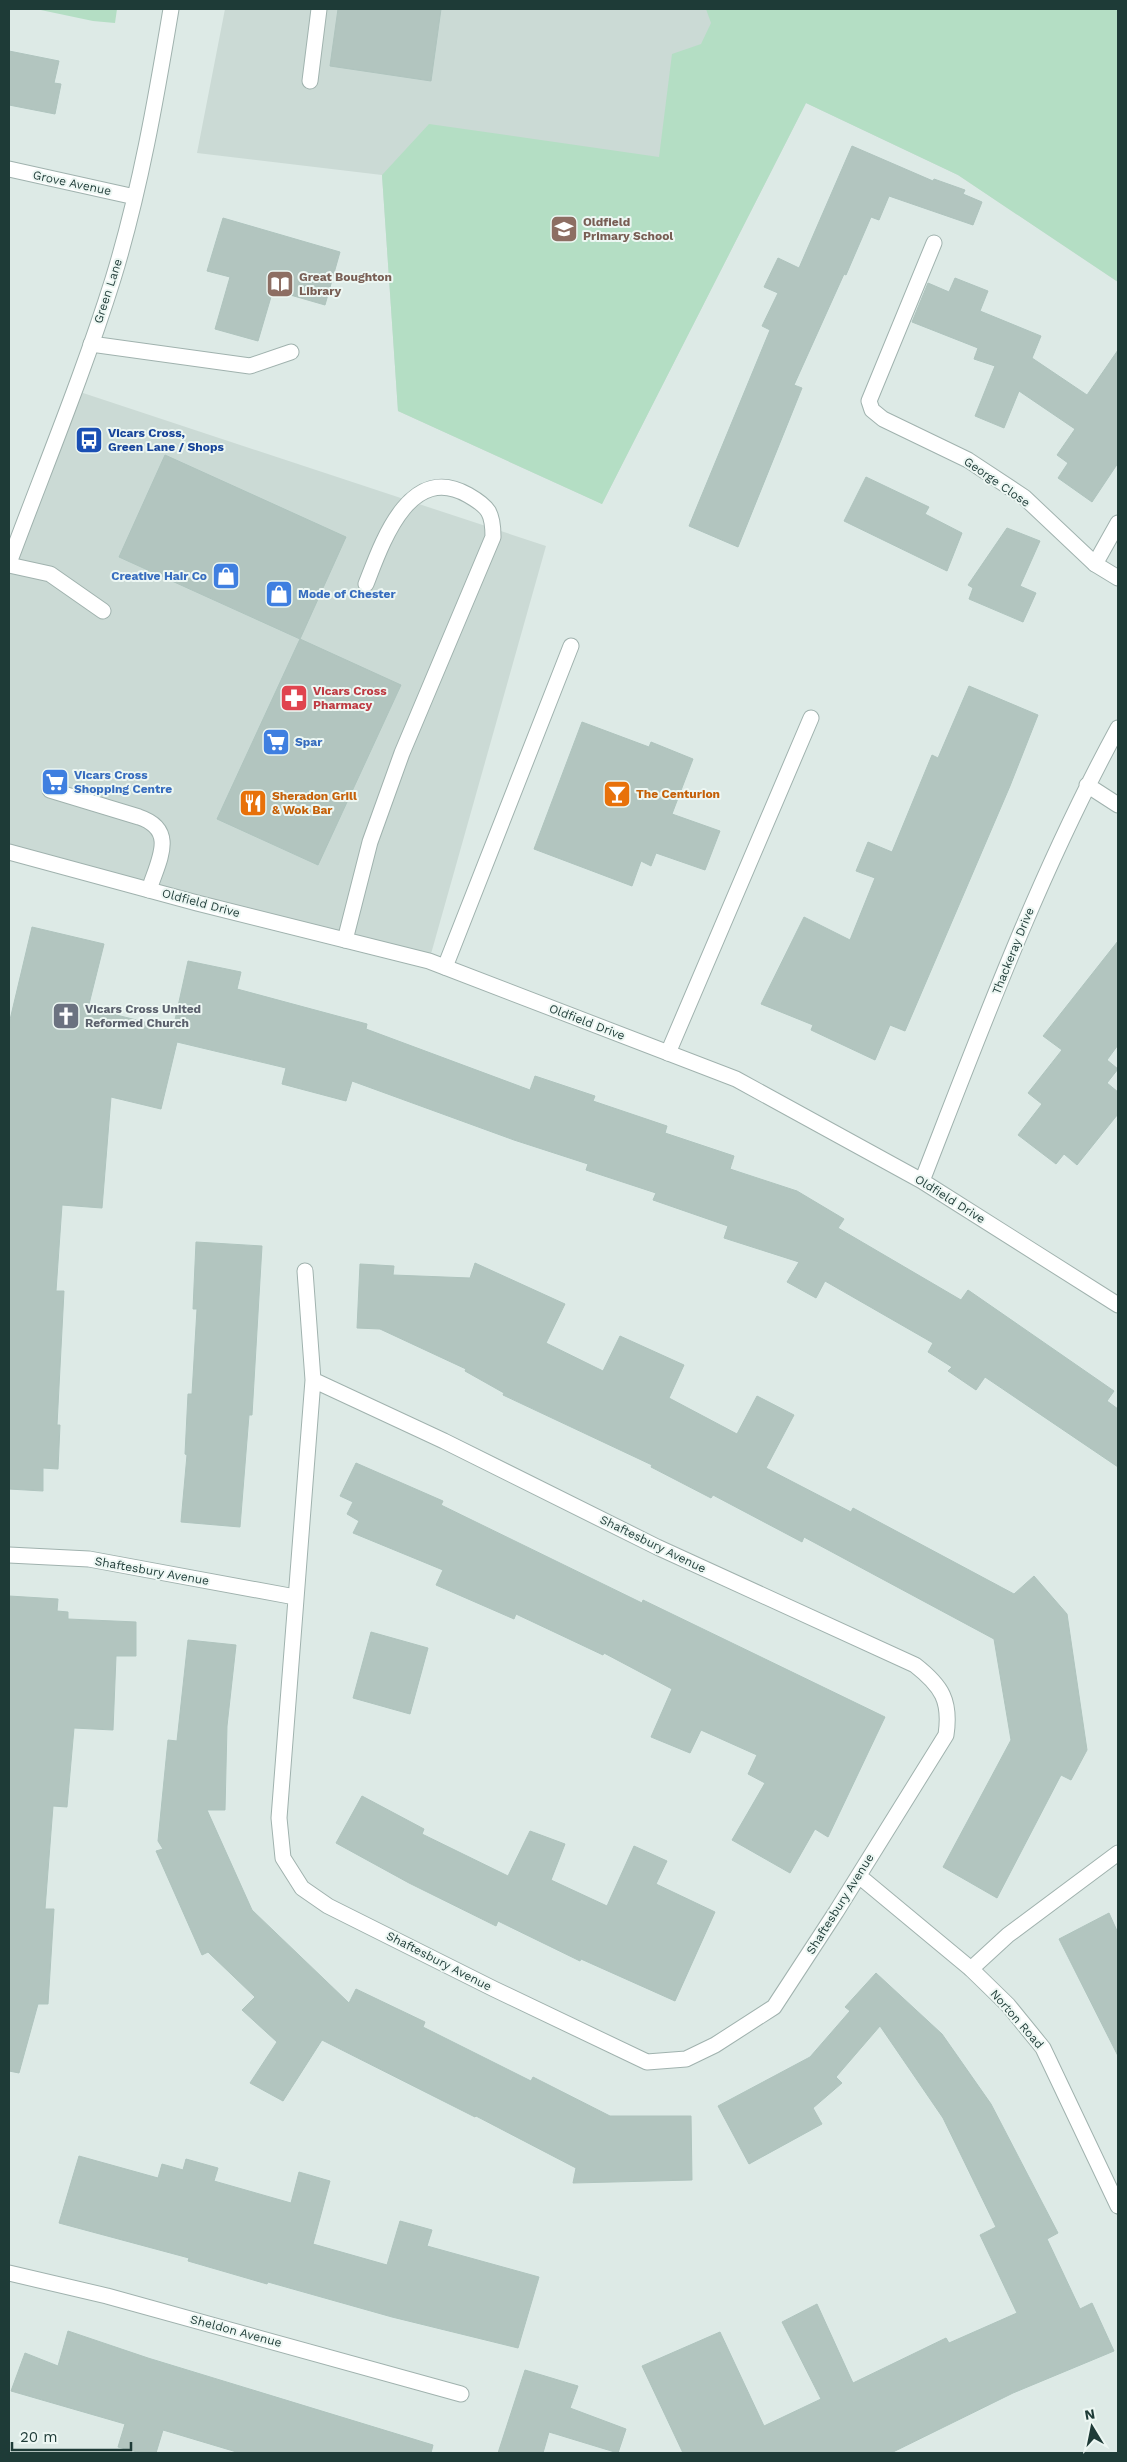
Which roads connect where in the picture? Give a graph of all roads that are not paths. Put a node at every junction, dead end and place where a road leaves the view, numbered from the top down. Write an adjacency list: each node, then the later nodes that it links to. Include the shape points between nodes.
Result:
1 (171, 9): 5 (street, Green Lane)
2 (319, 9): 3 (street)
3 (310, 82)
4 (9, 169): 5 (street, Grove Avenue)
5 (135, 196): 7 (street, Green Lane)
6 (934, 243): 11 (street, George Close, via 869,401 872,410 883,419 968,460 1024,497)
7 (91, 344): 8 (street, via 250,366); 10 (street, Green Lane)
8 (291, 352)
9 (1118, 523): 11 (street)
10 (9, 564): 14 (street, via 50,574)
11 (1095, 564): 12 (street, George Close)
12 (1118, 578)
13 (366, 584): 23 (street, via 384,538 403,508 432,488 464,493 484,504 493,519 493,537 396,770 370,842)
14 (104, 611)
15 (572, 646): 24 (street)
16 (811, 718): 25 (street)
17 (1118, 728): 18 (street, Thackeray Drive)
18 (1087, 785): 20 (street); 26 (street, Thackeray Drive, via 1022,926)
19 (50, 790): 22 (street, via 139,816 158,827 163,844)
20 (1118, 805)
21 (9, 852): 22 (street, Oldfield Drive)
22 (149, 890): 23 (street, Oldfield Drive)
23 (345, 940): 24 (street, Oldfield Drive)
24 (445, 967): 25 (street, Oldfield Drive)
25 (668, 1053): 26 (street, Oldfield Drive, via 736,1079)
26 (922, 1181): 28 (street, Oldfield Drive)
27 (305, 1271): 29 (street, Shaftesbury Avenue)
28 (1118, 1305)
29 (313, 1380): 31 (street, Shaftesbury Avenue); 33 (street, Shaftesbury Avenue, via 657,1548 915,1664 930,1676 942,1693 949,1714 946,1735)
30 (9, 1555): 31 (street, Shaftesbury Avenue, via 89,1559)
31 (295, 1596): 33 (street, Shaftesbury Avenue, via 279,1818 283,1858 302,1888 328,1906 494,1989 647,2062 686,2060 774,2007)
32 (1118, 1852): 34 (street, via 1008,1935)
33 (859, 1876): 34 (street, Norton Road)
34 (971, 1969): 35 (street, Norton Road, via 1008,2005 1043,2048)
35 (1118, 2206)
36 (9, 2273): 37 (street, Sheldon Avenue, via 107,2296)
37 (462, 2394)

